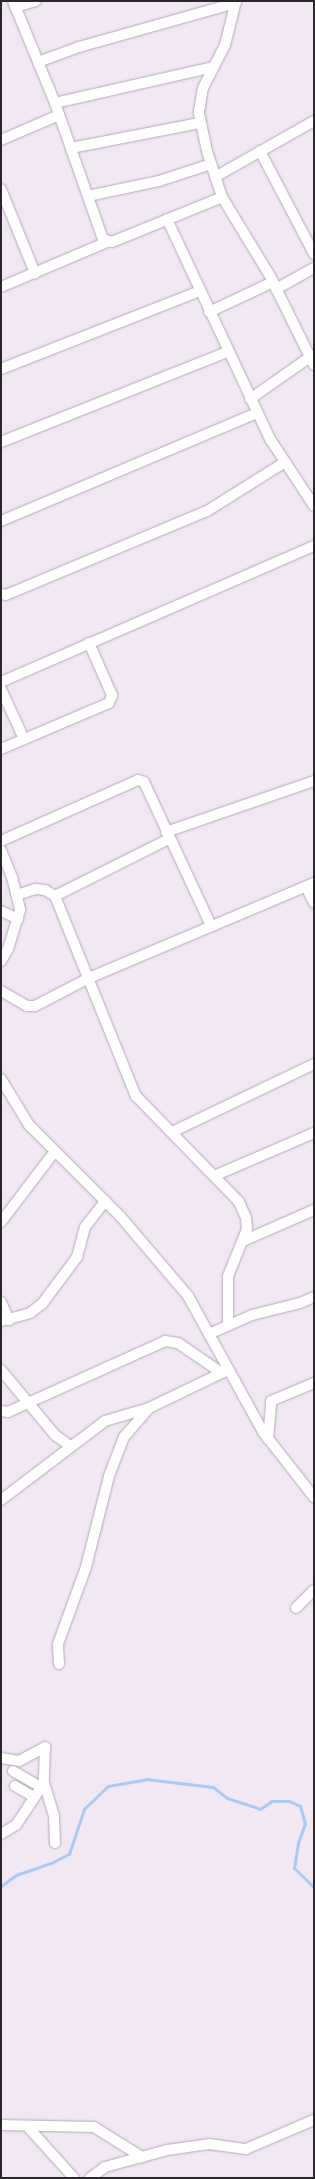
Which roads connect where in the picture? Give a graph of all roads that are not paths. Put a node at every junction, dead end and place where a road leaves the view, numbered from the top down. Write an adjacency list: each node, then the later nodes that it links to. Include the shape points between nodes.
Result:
1 (36, 1): 3 (street)
2 (236, 2): 4 (street, via 79,47); 5 (street, via 225,45)
3 (14, 4): 4 (street)
4 (38, 62): 6 (street)
5 (213, 67): 6 (street); 8 (street, via 199,104)
6 (55, 103): 7 (street)
7 (59, 115): 10 (street); 11 (street)
8 (200, 123): 11 (street); 13 (street)
9 (313, 123): 12 (street)
10 (1, 140)
11 (71, 148): 16 (street)
12 (260, 151): 14 (street); 19 (street)
13 (211, 164): 14 (street); 16 (street, via 159,181)
14 (215, 177): 17 (street)
15 (1, 189): 23 (street)
16 (88, 196): 20 (street, via 103,239)
17 (222, 198): 18 (street); 24 (street)
18 (167, 219): 20 (street); 26 (street)
19 (310, 238): 21 (street)
20 (107, 242): 23 (street)
21 (314, 254)
22 (314, 268): 24 (street)
23 (35, 273): 25 (street)
24 (275, 285): 27 (street); 29 (street)
25 (1, 287)
26 (200, 291): 27 (street); 30 (street)
27 (209, 312): 28 (street)
28 (227, 352): 31 (street); 33 (street)
29 (311, 356): 31 (street)
30 (1, 369)
31 (250, 399): 32 (street)
32 (257, 413): 34 (street); 36 (street)
33 (1, 442)
34 (285, 462): 35 (street); 38 (street, via 207,511 6,595)
35 (314, 506)
36 (1, 521)
37 (314, 546): 39 (street)
38 (1, 594)
39 (89, 643): 40 (street); 42 (street, via 112,695 109,703)
40 (1, 682)
41 (1, 689): 42 (street)
42 (24, 739): 43 (street)
43 (1, 749)
44 (314, 781): 45 (street)
45 (168, 835): 46 (street, via 148,787 138,780); 50 (street); 54 (street)
46 (1, 841)
47 (1, 850): 49 (street)
48 (310, 885): 51 (street); 54 (street)
49 (17, 895): 50 (street, via 36,889 45,890); 53 (street, via 20,910)
50 (55, 896): 56 (street)
51 (314, 903)
52 (1, 911): 53 (street)
53 (18, 919): 55 (street)
54 (212, 926): 56 (street)
55 (1, 961)
56 (90, 978): 57 (street, via 35,1006 27,1006); 60 (street, via 136,1096)
57 (1, 991)
58 (314, 1064): 60 (street)
59 (1, 1079): 62 (street, via 29,1125)
60 (172, 1132): 63 (street)
61 (314, 1133): 63 (street)
62 (55, 1151): 64 (street); 66 (street)
63 (214, 1176): 67 (street, via 239,1202 246,1218 247,1229)
64 (106, 1201): 70 (street, via 85,1227 77,1257 42,1304 30,1313); 72 (street, via 188,1296)
65 (314, 1210): 67 (street)
66 (1, 1222)
67 (243, 1241): 71 (street, via 228,1276)
68 (314, 1297): 71 (street, via 252,1315)
69 (1, 1302): 70 (street)
70 (5, 1321)
71 (228, 1325): 72 (street)
72 (209, 1334): 74 (street)
73 (1, 1370): 76 (street)
74 (225, 1371): 76 (street, via 178,1343 164,1341); 77 (street); 79 (street)
75 (314, 1383): 79 (street, via 271,1401)
76 (28, 1403): 78 (street, via 8,1412); 80 (street, via 55,1435)
77 (149, 1408): 80 (street, via 104,1421); 85 (street, via 124,1437 109,1476 86,1568 58,1644)
78 (1, 1411)
79 (268, 1439): 81 (street)
80 (70, 1446): 82 (street)
81 (314, 1497)
82 (1, 1500)
83 (314, 1590): 84 (street)
84 (296, 1608)
85 (58, 1664)
86 (1, 1758): 88 (street, via 19,1761 45,1747)
87 (13, 1771): 88 (street)
88 (42, 1785): 90 (street); 92 (street, via 54,1816)
89 (15, 1786): 90 (street)
90 (34, 1797): 91 (street, via 16,1825)
91 (1, 1834)
92 (55, 1843)
93 (314, 2120): 96 (street, via 246,2149 209,2144 167,2150)
94 (1, 2125): 95 (street)
95 (28, 2127): 96 (street, via 94,2127); 97 (street)
96 (142, 2157): 98 (street, via 105,2167)
97 (74, 2178)
98 (90, 2178)

